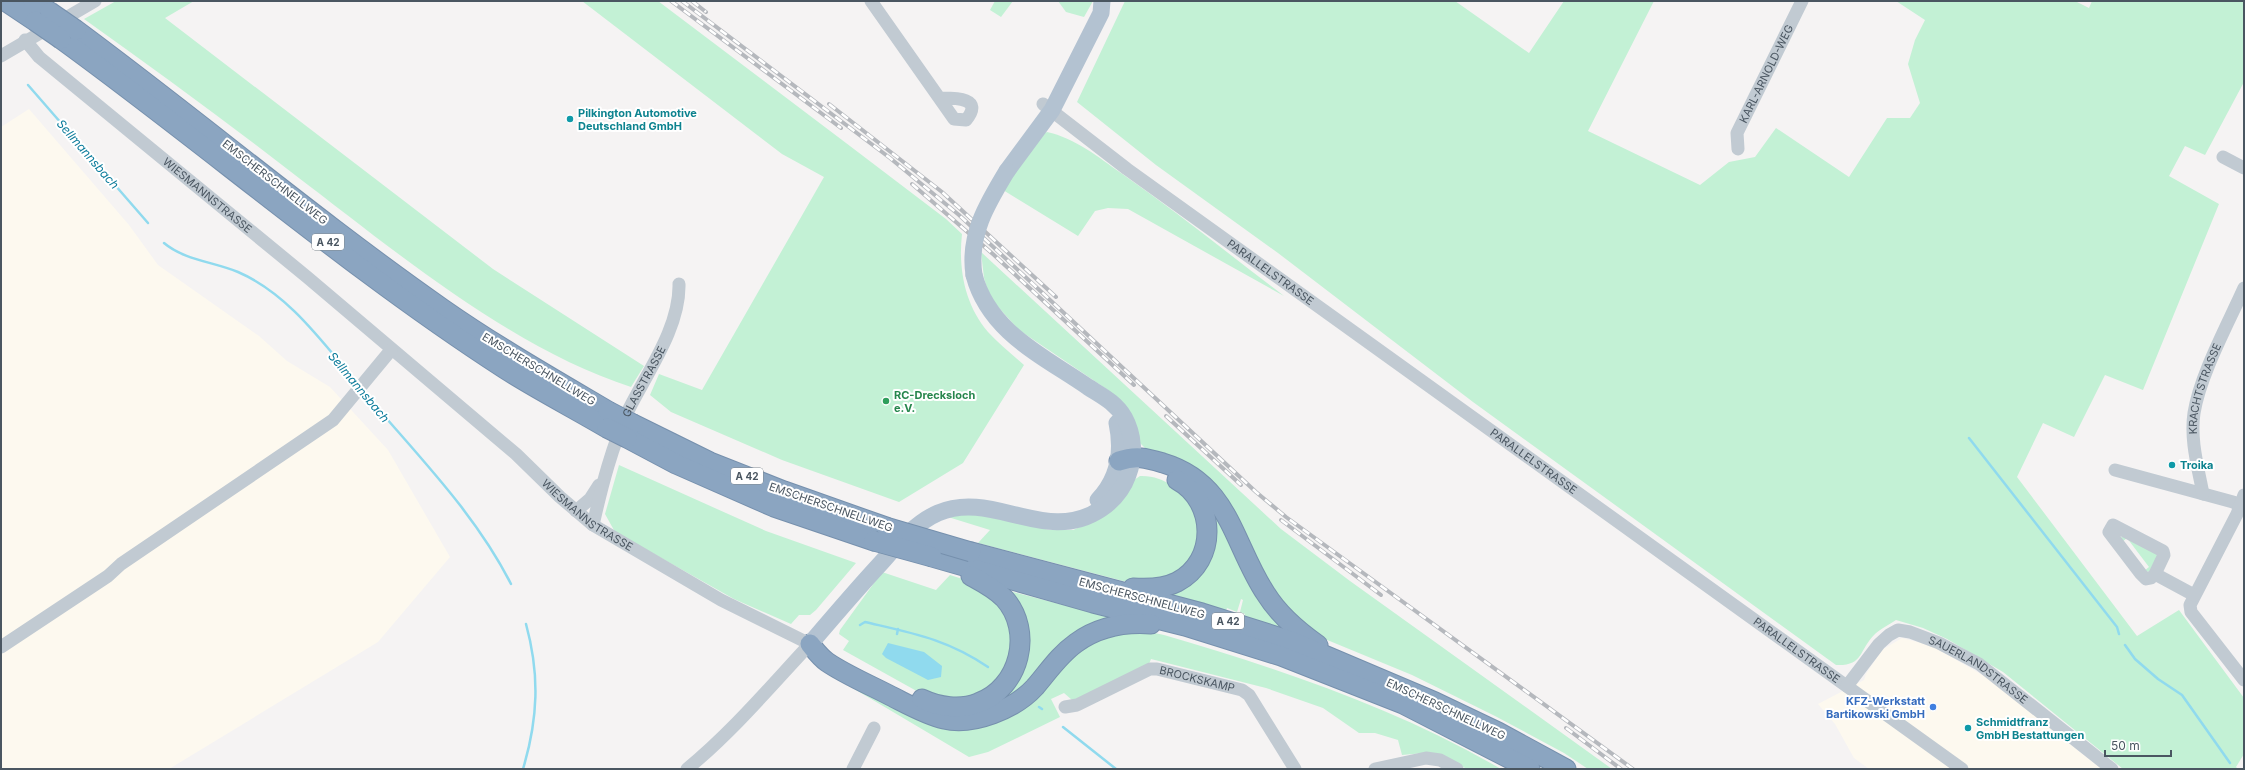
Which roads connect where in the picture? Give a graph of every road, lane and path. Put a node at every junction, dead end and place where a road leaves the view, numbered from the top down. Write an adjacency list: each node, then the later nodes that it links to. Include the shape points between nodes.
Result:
1 (5, 1): 8 (highway, EMSCHERSCHNELLWEG / A 42)
2 (33, 1): 8 (highway, EMSCHERSCHNELLWEG / A 42)
3 (95, 1): 7 (street)
4 (871, 1): 11 (street)
5 (1102, 1): 12 (main road, via 1101,13)
6 (1802, 1): 13 (street, KARL-ARNOLD-WEG, via 1737,133)
7 (78, 5): 9 (street)
8 (43, 16): 26 (highway, EMSCHERSCHNELLWEG / A 42, bridge, via 444,309 608,419 630,431 784,491)
9 (25, 40): 10 (street); 18 (street, WIESMANNSTRASSE, via 39,57 307,277)
10 (1, 56)
11 (940, 98)
12 (1045, 111): 19 (main road, bridge, via 990,199 977,226 973,258 974,275 987,306 1015,338 1110,401 1124,417 1131,436); 36 (street, PARALLELSTRASSE)
13 (1738, 148)
14 (2223, 157): 15 (street)
15 (2244, 168)
16 (679, 284): 21 (street, GLASSTRASSE, via 675,317 629,410)
17 (2244, 288): 22 (street, KRACHTSTRASSE, via 2203,382 2194,413 2194,451)
18 (391, 350): 24 (street, WIESMANNSTRASSE, via 516,454); 33 (street, via 333,420)
19 (1127, 461): 29 (highway, via 1168,476 1191,490 1205,512 1208,525 1206,545 1194,568 1173,584 1145,589); 32 (main road, via 1124,484 1104,507 1079,519 1060,522 1027,519 974,506 955,507 937,513 901,540); 34 (highway, via 1174,467 1193,477 1210,491 1222,507 1260,585 1273,604 1311,640)
20 (2115, 470): 22 (street)
21 (603, 478): 24 (street, GLASSTRASSE, via 590,499); 25 (street, GLASSTRASSE)
22 (2203, 494): 23 (street)
23 (2243, 503): 30 (street)
24 (576, 511): 25 (street, WIESMANNSTRASSE)
25 (593, 525): 32 (street, WIESMANNSTRASSE, via 721,600)
26 (880, 534): 27 (highway, EMSCHERSCHNELLWEG / A 42, bridge); 27 (highway, EMSCHERSCHNELLWEG / A 42, bridge, via 932,557)
27 (962, 562): 29 (highway, EMSCHERSCHNELLWEG / A 42); 31 (highway, EMSCHERSCHNELLWEG / A 42, via 1093,603); 32 (highway, via 1000,594 1010,607 1019,627 1020,649 1014,670 1003,686 986,700 957,707 932,703)
28 (2155, 574): 30 (street)
29 (1093, 585): 34 (highway, EMSCHERSCHNELLWEG / A 42, via 1202,613 1291,641)
30 (2194, 596): 35 (street, via 2190,605 2191,612)
31 (1185, 626): 32 (highway, via 1138,623 1114,626 1092,633 1075,643 1017,703 971,720 944,720 908,704 826,661); 44 (highway, EMSCHERSCHNELLWEG / A 42, via 1281,656 1360,686 1445,724)
32 (810, 644): 39 (street, via 750,710)
33 (1, 647)
34 (1358, 670): 45 (highway, EMSCHERSCHNELLWEG / A 42, via 1435,702)
35 (2244, 680)
36 (1847, 686): 46 (street, PARALLELSTRASSE); 47 (street, SAUERLANDSTRASSE, via 1888,635 1898,630 1917,634 1979,664)
37 (1064, 707): 41 (street, BROCKSKAMP, via 1077,705 1150,669 1242,690 1249,695)
38 (874, 728): 40 (street)
39 (687, 769)
40 (853, 769)
41 (1295, 769)
42 (1375, 769): 43 (street, via 1426,758 1440,760)
43 (1457, 769)
44 (1530, 769)
45 (1566, 769)
46 (1962, 769)
47 (2112, 769)

